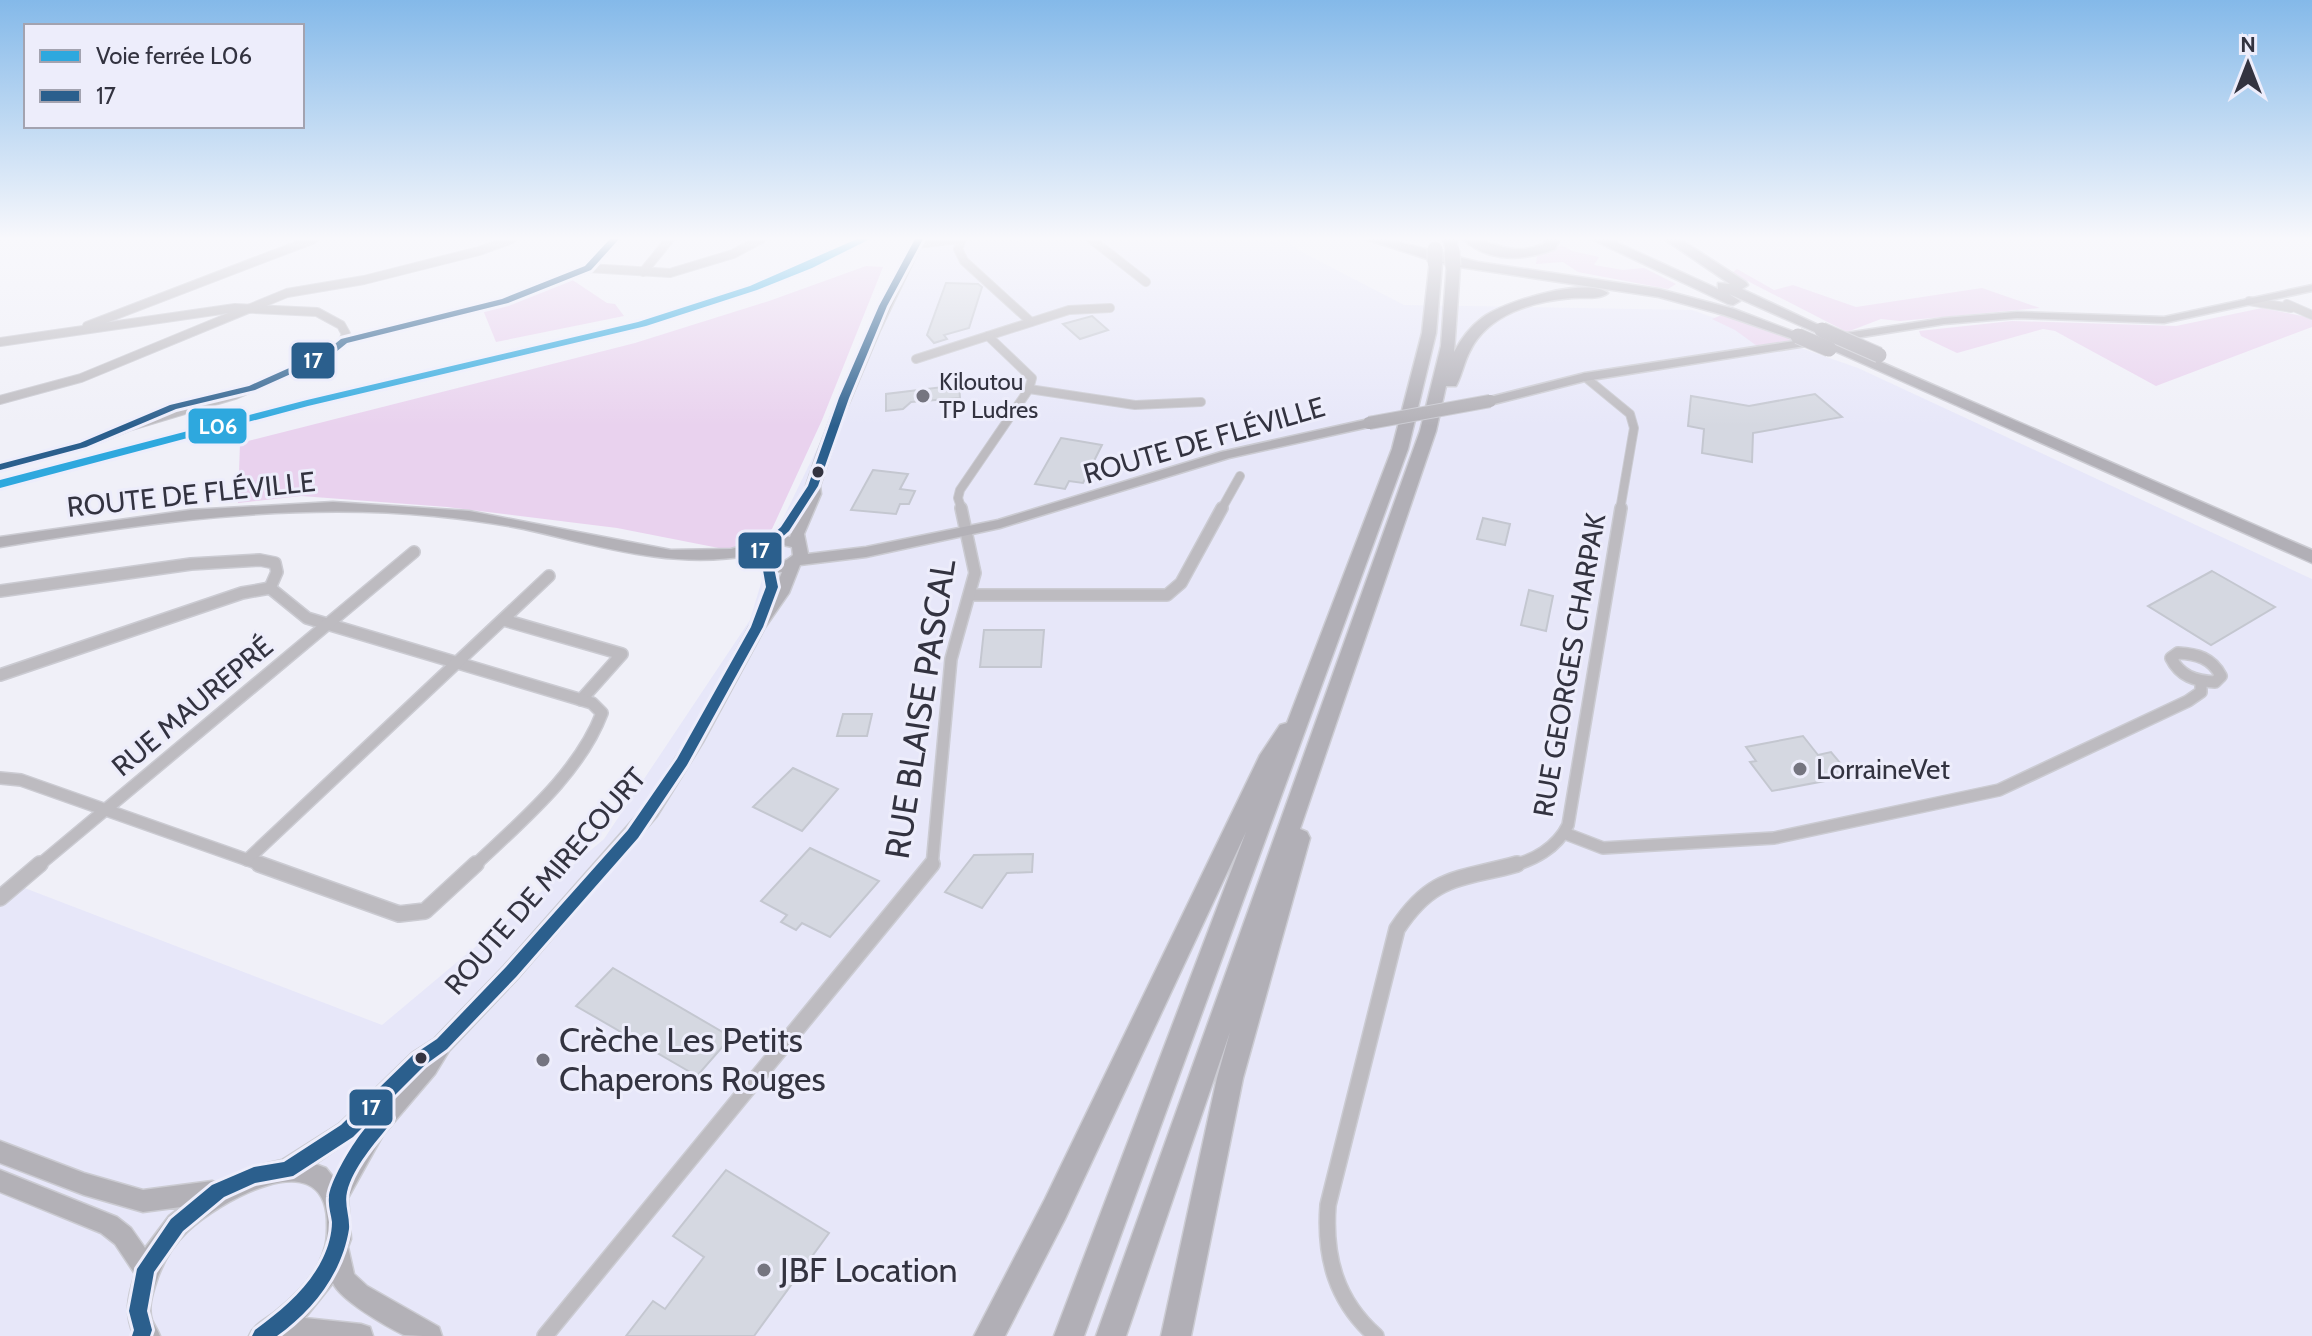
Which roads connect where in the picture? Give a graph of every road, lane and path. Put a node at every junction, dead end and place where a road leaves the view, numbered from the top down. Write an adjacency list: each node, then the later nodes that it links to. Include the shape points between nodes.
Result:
1 (155, 301): 22 (street)
2 (267, 301): 18 (street)
3 (504, 301): 25 (street)
4 (886, 301): 35 (street, ROUTE DE MIRECOURT)
5 (1009, 301): 20 (street)
6 (1434, 301): 54 (highway, via 1429,343 1404,435)
7 (1450, 301): 32 (highway, via 1448,346)
8 (1536, 301): 32 (highway, via 1517,306 1470,337 1449,389)
9 (1688, 301): 16 (highway)
10 (1693, 301): 16 (highway)
11 (1730, 301): 23 (highway)
12 (1761, 301): 21 (highway)
13 (1772, 301): 21 (highway)
14 (2247, 301): 28 (street, ROUTE DE FLÉVILLE, via 2164,320 2044,315 1961,319)
15 (2277, 301): 19 (street)
16 (1707, 304): 23 (highway)
17 (1110, 308): 20 (street, via 1069,310)
18 (248, 309): 22 (street); 25 (street, via 320,312 344,329); 30 (street, via 81,378)
19 (2312, 315)
20 (1031, 322): 24 (street)
21 (1825, 329): 38 (highway, bridge)
22 (75, 333): 26 (street)
23 (1802, 335): 42 (highway, bridge)
24 (988, 336): 27 (street); 29 (street, via 1032,378)
25 (344, 341): 33 (street, via 328,354 252,388)
26 (0, 342)
27 (916, 359)
28 (1589, 380): 36 (street, ROUTE DE FLÉVILLE, bridge, via 1238,452 1037,515); 58 (street, RUE GEORGES CHARPAK, via 1630,414 1634,428)
29 (1029, 389): 31 (street, via 1135,405); 36 (street, RUE BLAISE PASCAL, via 960,490)
30 (0, 400)
31 (1201, 402)
32 (1434, 405): 55 (highway)
33 (0, 467)
34 (1240, 476): 46 (street, via 1181,583 1167,595)
35 (813, 486): 40 (street, ROUTE DE MIRECOURT, via 798,531); 41 (street, ROUTE DE MIRECOURT)
36 (968, 531): 40 (street, ROUTE DE FLÉVILLE, via 866,552); 46 (street, RUE BLAISE PASCAL, via 976,564)
37 (0, 542): 41 (street, ROUTE DE FLÉVILLE, via 251,509 338,506 490,519 707,562)
38 (2312, 545)
39 (414, 552): 48 (street, RUE MAUREPRÉ)
40 (797, 553): 41 (street); 41 (street); 49 (street, ROUTE DE MIRECOURT, via 781,593)
41 (765, 555): 49 (street, ROUTE DE MIRECOURT, via 772,587)
42 (2312, 557)
43 (549, 576): 47 (street)
44 (270, 588): 45 (street, via 275,563 257,558); 48 (street, via 294,610); 51 (street)
45 (0, 591)
46 (970, 595): 73 (street, RUE BLAISE PASCAL, via 951,659 932,866)
47 (504, 620): 50 (street); 53 (street, via 622,654)
48 (327, 625): 50 (street); 57 (street, RUE MAUREPRÉ)
49 (757, 627): 61 (street, ROUTE DE MIRECOURT, via 651,811)
50 (456, 663): 53 (street); 59 (street)
51 (0, 675)
52 (2201, 682): 58 (street, via 2201,692 2188,701 1999,790 1765,839 1603,848)
53 (581, 700): 59 (street, via 599,708 601,718 573,763 425,911 399,914)
54 (1301, 712): 74 (highway, via 1271,755 1062,1195); 75 (highway)
55 (1310, 766): 76 (highway); 77 (highway, via 1299,838 1230,1078)
56 (0, 778): 57 (street, via 21,780)
57 (105, 810): 59 (street); 60 (street, RUE MAUREPRÉ)
58 (1564, 833): 78 (street, RUE GEORGES CHARPAK, via 1526,863 1442,883 1423,895 1397,929 1325,1226 1336,1284)
59 (247, 860)
60 (0, 898)
61 (442, 1044): 63 (street, ROUTE DE MIRECOURT, via 347,1131); 66 (street, ROUTE DE MIRECOURT, via 375,1128)
62 (0, 1152): 65 (street, via 143,1201)
63 (287, 1170): 65 (street, via 254,1175); 66 (street, via 317,1177)
64 (0, 1181): 68 (street, via 109,1225)
65 (218, 1191): 68 (street, via 177,1225)
66 (336, 1197): 67 (street, via 342,1220)
67 (337, 1248): 69 (street, via 304,1303); 72 (street, via 344,1281)
68 (146, 1269): 70 (street, via 138,1311)
69 (269, 1331): 71 (street)
70 (144, 1334)
71 (361, 1336)
72 (430, 1336)
73 (545, 1336)
74 (989, 1336)
75 (1069, 1336)
76 (1111, 1336)
77 (1176, 1336)
78 (1376, 1336)

